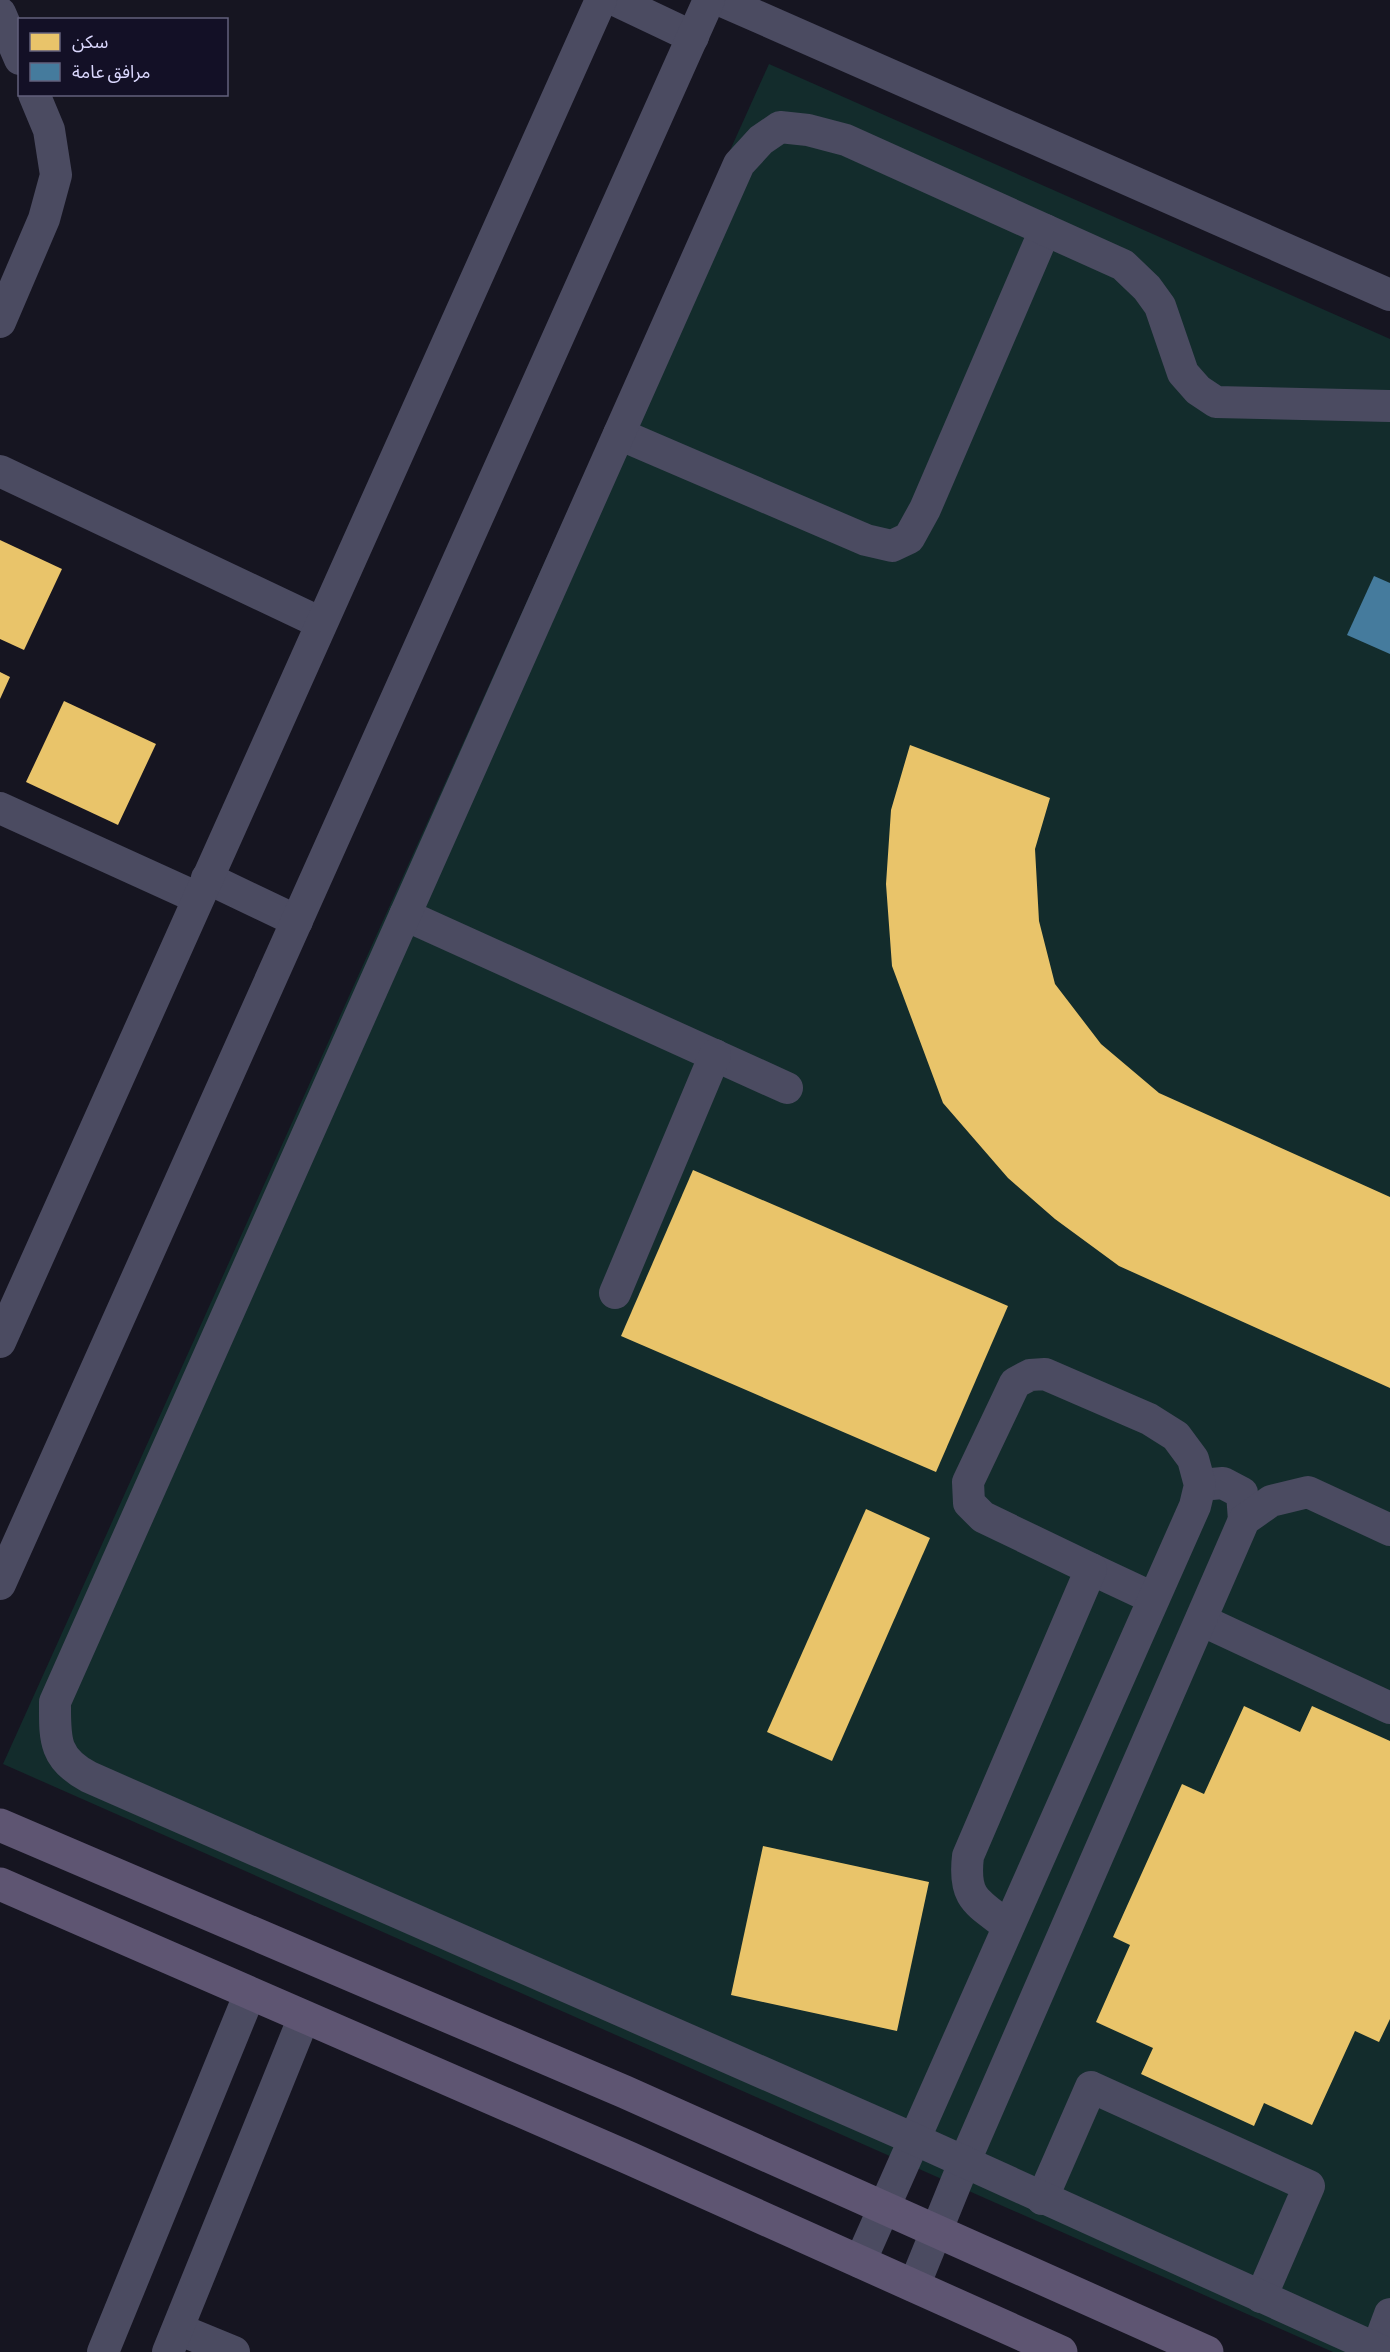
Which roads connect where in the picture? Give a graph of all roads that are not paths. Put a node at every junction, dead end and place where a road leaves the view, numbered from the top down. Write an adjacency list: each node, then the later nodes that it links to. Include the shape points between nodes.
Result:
1 (15, 0): 6 (street)
2 (601, 0): 17 (street)
3 (615, 0): 8 (street)
4 (709, 0): 8 (street)
5 (720, 0): 12 (street)
6 (0, 8)
7 (0, 13): 9 (street)
8 (693, 37): 21 (street)
9 (18, 54)
10 (35, 96): 13 (street, via 49,130 56,175 44,219)
11 (1045, 230): 14 (street, via 1123,265 1146,288 1160,306 1183,373 1216,402); 15 (street, via 846,140 780,127 760,140 739,164); 15 (street, via 909,538 892,546 866,540)
12 (1390, 295)
13 (0, 322)
14 (1390, 406)
15 (619, 435): 20 (street)
16 (0, 471): 17 (street)
17 (321, 623): 19 (street)
18 (0, 808): 19 (street)
19 (203, 888): 21 (street); 25 (street)
20 (405, 915): 22 (street); 39 (street, via 55,1702 60,1752 72,1768 89,1777)
21 (297, 921): 30 (street)
22 (715, 1055): 23 (street); 24 (street)
23 (788, 1088)
24 (615, 1293)
25 (0, 1342)
26 (1200, 1485): 27 (street, via 1223,1484 1242,1493); 29 (street, via 1193,1459 1176,1436 1149,1419 1045,1374 1015,1383 968,1482 969,1503 983,1517); 31 (street, via 1195,1506)
27 (1244, 1520): 28 (street, via 1270,1501 1308,1492); 32 (street)
28 (1390, 1530)
29 (1091, 1569): 31 (street); 36 (street, via 968,1856 965,1877 973,1899)
30 (0, 1584)
31 (1153, 1598): 36 (street)
32 (1201, 1620): 33 (street); 40 (street)
33 (1390, 1707)
34 (0, 1825): 42 (main road, via 625,2092)
35 (0, 1884): 37 (main road)
36 (1008, 1926): 39 (street)
37 (250, 1993): 38 (main road); 50 (street)
38 (304, 2017): 44 (main road); 48 (street)
39 (914, 2139): 40 (street); 42 (street)
40 (964, 2163): 41 (street); 43 (street)
41 (1042, 2199): 46 (street); 46 (street, via 1091,2087 1309,2186)
42 (884, 2208): 43 (main road); 44 (street)
43 (936, 2231): 45 (street); 53 (main road)
44 (860, 2262): 45 (main road)
45 (914, 2286): 52 (main road)
46 (1261, 2297): 49 (street)
47 (1390, 2314): 49 (street)
48 (173, 2341): 51 (street)
49 (1380, 2350)
50 (103, 2352)
51 (234, 2352)
52 (1061, 2352)
53 (1207, 2352)

